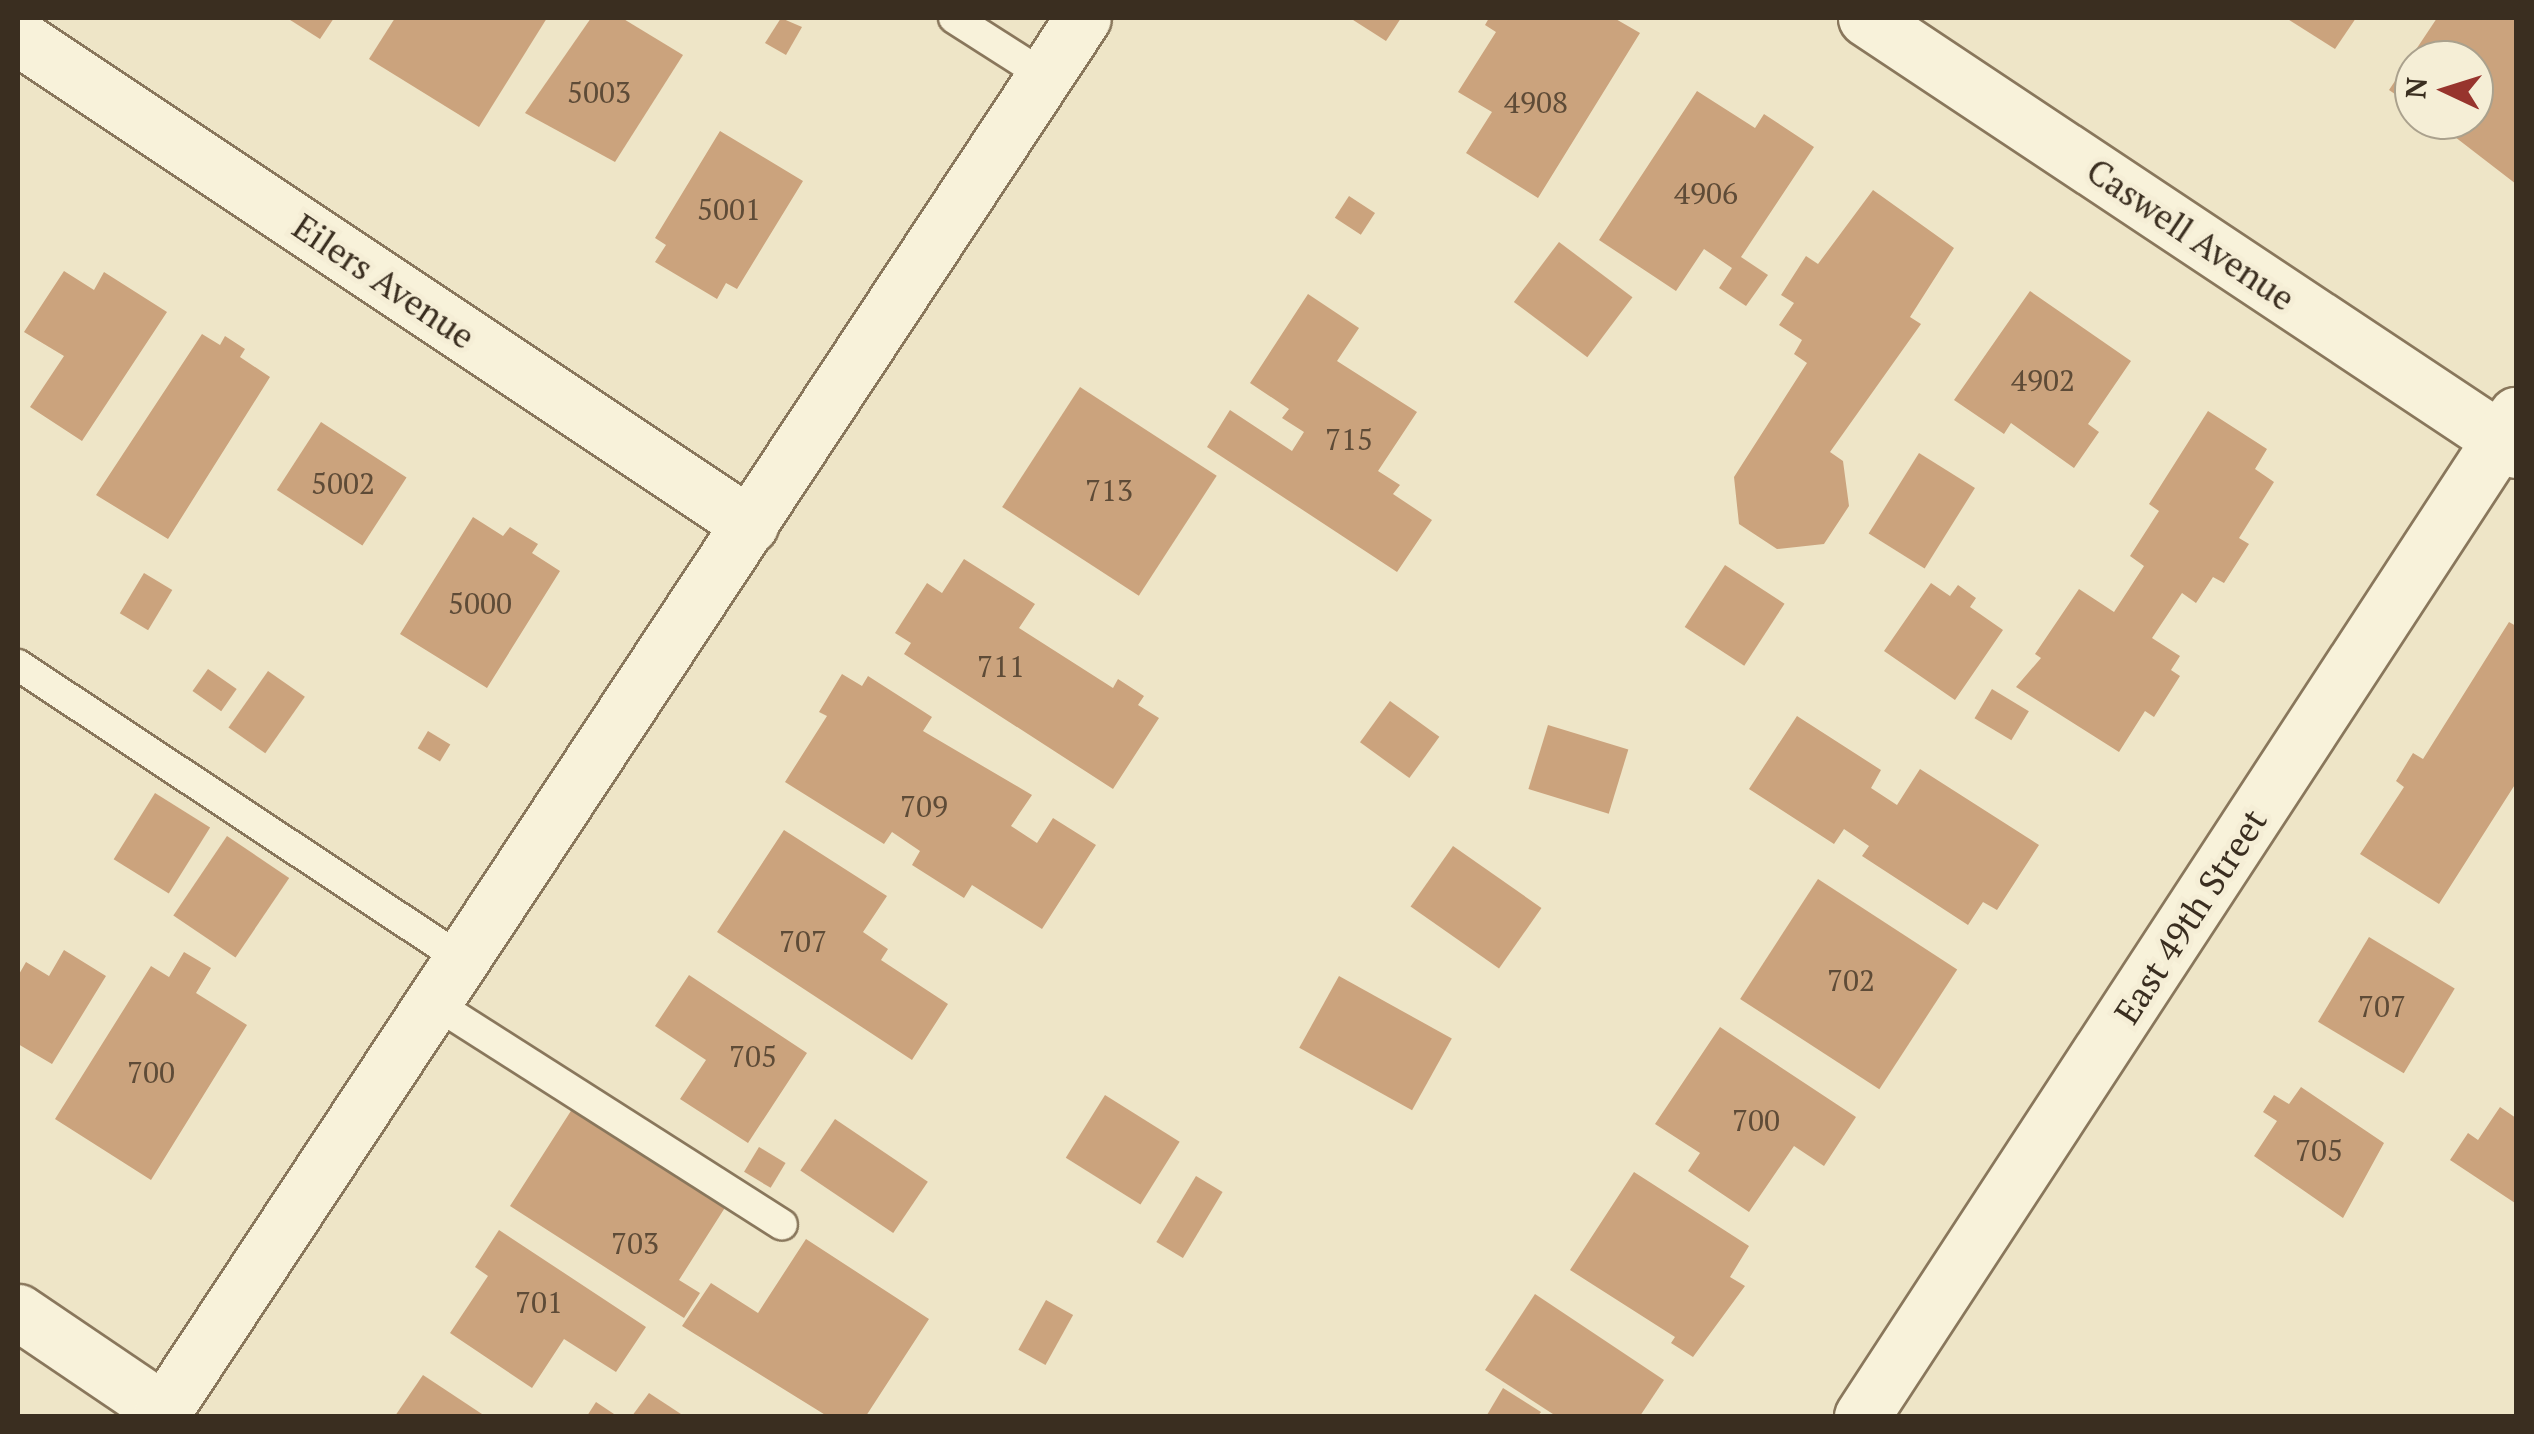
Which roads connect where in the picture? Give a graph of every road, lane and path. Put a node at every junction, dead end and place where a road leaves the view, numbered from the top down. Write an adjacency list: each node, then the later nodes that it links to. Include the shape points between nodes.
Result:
1 (954, 18): 5 (lane)
2 (1083, 18): 5 (street)
3 (1866, 18): 6 (street, Caswell Avenue)
4 (18, 37): 7 (street, Eilers Avenue)
5 (1044, 76): 7 (street)
6 (2511, 435): 13 (street, East 49th Street)
7 (750, 525): 9 (street)
8 (18, 665): 9 (lane)
9 (446, 980): 10 (lane); 12 (street)
10 (782, 1225)
11 (18, 1312): 12 (street)
12 (162, 1414)
13 (1862, 1416)

